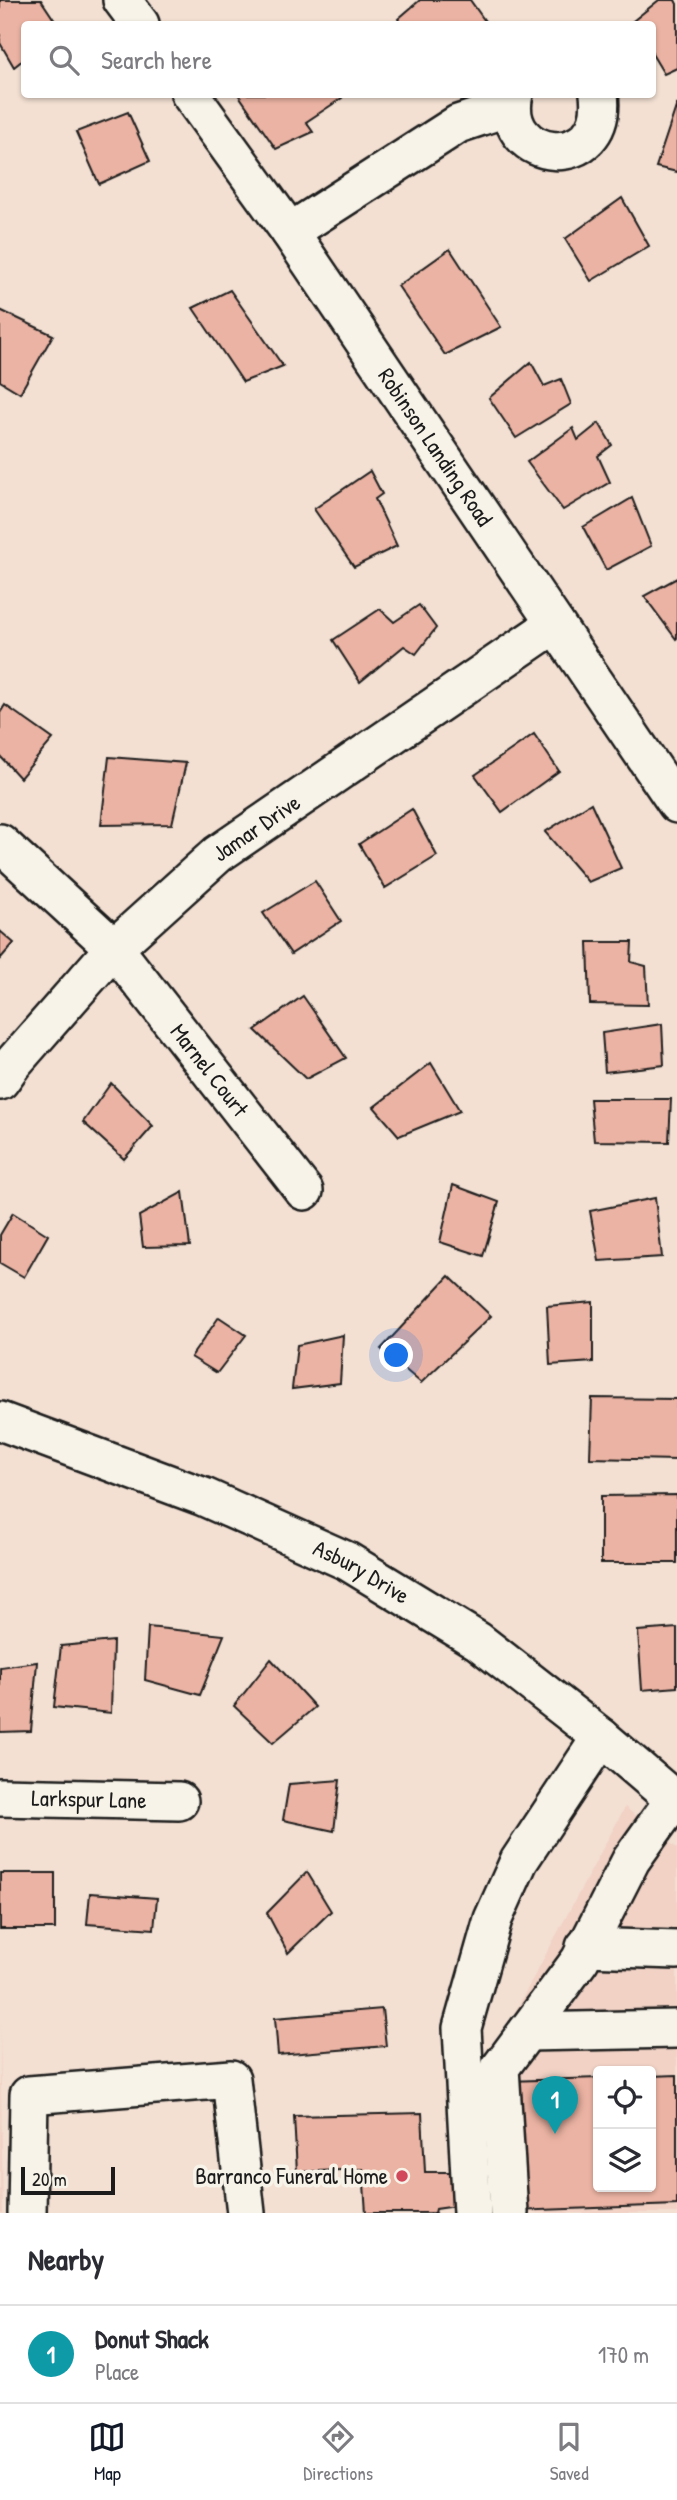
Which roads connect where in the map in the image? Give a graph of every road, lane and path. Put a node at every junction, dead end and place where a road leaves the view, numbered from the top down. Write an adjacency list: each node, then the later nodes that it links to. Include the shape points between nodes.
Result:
1 (122, 0): 2 (street)
2 (138, 21)
3 (193, 98): 6 (street, Robinson Landing Road)
4 (599, 98): 5 (street, via 596,128 583,143 554,152 521,135 514,121)
5 (513, 100): 6 (street, via 458,124)
6 (290, 232): 7 (street, Robinson Landing Road)
7 (555, 624): 8 (street, Robinson Landing Road); 10 (street, Jamar Drive, via 218,854)
8 (677, 804)
9 (0, 843): 10 (street, Marnel Court)
10 (114, 948): 11 (street, Jamar Drive); 12 (street, Marnel Court)
11 (0, 1081)
12 (304, 1191)
13 (0, 1421): 14 (street, Asbury Drive, via 204,1497 347,1561 478,1641)
14 (601, 1737): 17 (street, Asbury Drive); 24 (street, via 519,1861 493,1919 462,2028)
15 (0, 1797): 16 (street, Larkspur Lane)
16 (178, 1801)
17 (676, 1801): 18 (street, via 631,1860)
18 (585, 1947): 19 (street); 21 (street)
19 (677, 1950)
20 (677, 2029): 21 (street)
21 (527, 2032): 25 (street, via 500,2068)
22 (27, 2213): 23 (street, via 29,2095 231,2079)
23 (246, 2213)
24 (472, 2213)
25 (509, 2213)

